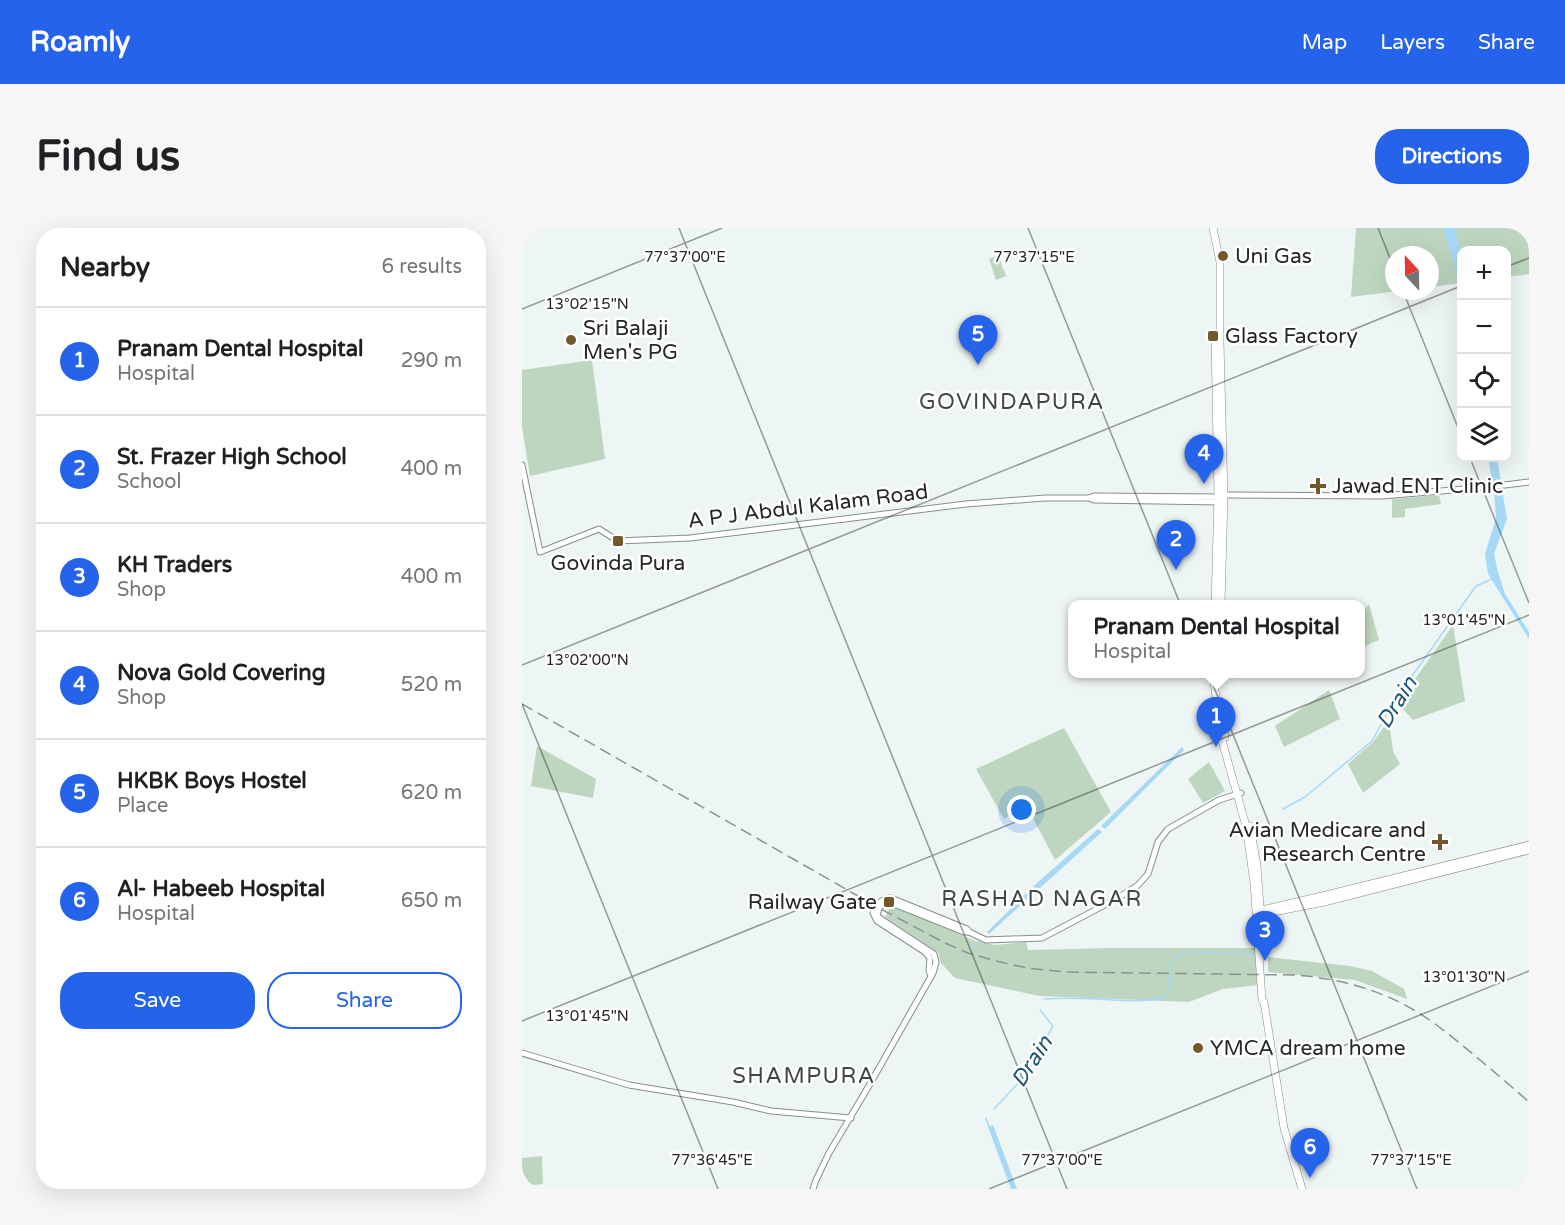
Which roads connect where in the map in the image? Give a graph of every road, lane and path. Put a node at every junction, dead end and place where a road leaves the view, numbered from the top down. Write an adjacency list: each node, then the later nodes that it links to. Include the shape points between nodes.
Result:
1 (1211, 228): 4 (main road, via 1216,262)
2 (522, 465): 4 (street, A P J Abdul Kalam Road, via 540,552 599,529 618,541 690,538 1045,498)
3 (1529, 482): 4 (street, A P J Abdul Kalam Road, via 1382,496)
4 (1221, 499): 5 (main road); 6 (main road)
5 (1215, 600)
6 (1221, 600)
7 (1214, 678): 9 (main road, via 1221,737)
8 (1218, 678): 9 (main road, via 1225,736)
9 (1239, 793): 12 (main road); 15 (street, via 1168,829 1158,842 1148,874 1137,886 1042,938 986,940 889,902 879,908 878,917 930,950 936,962)
10 (1529, 845): 12 (main road)
11 (1529, 850): 12 (main road, via 1334,899)
12 (1258, 913): 13 (main road); 13 (main road)
13 (1264, 1002): 17 (main road, via 1284,1128)
14 (522, 1053): 15 (street, via 628,1085 771,1111)
15 (851, 1118): 16 (street)
16 (813, 1189)
17 (1302, 1189)

